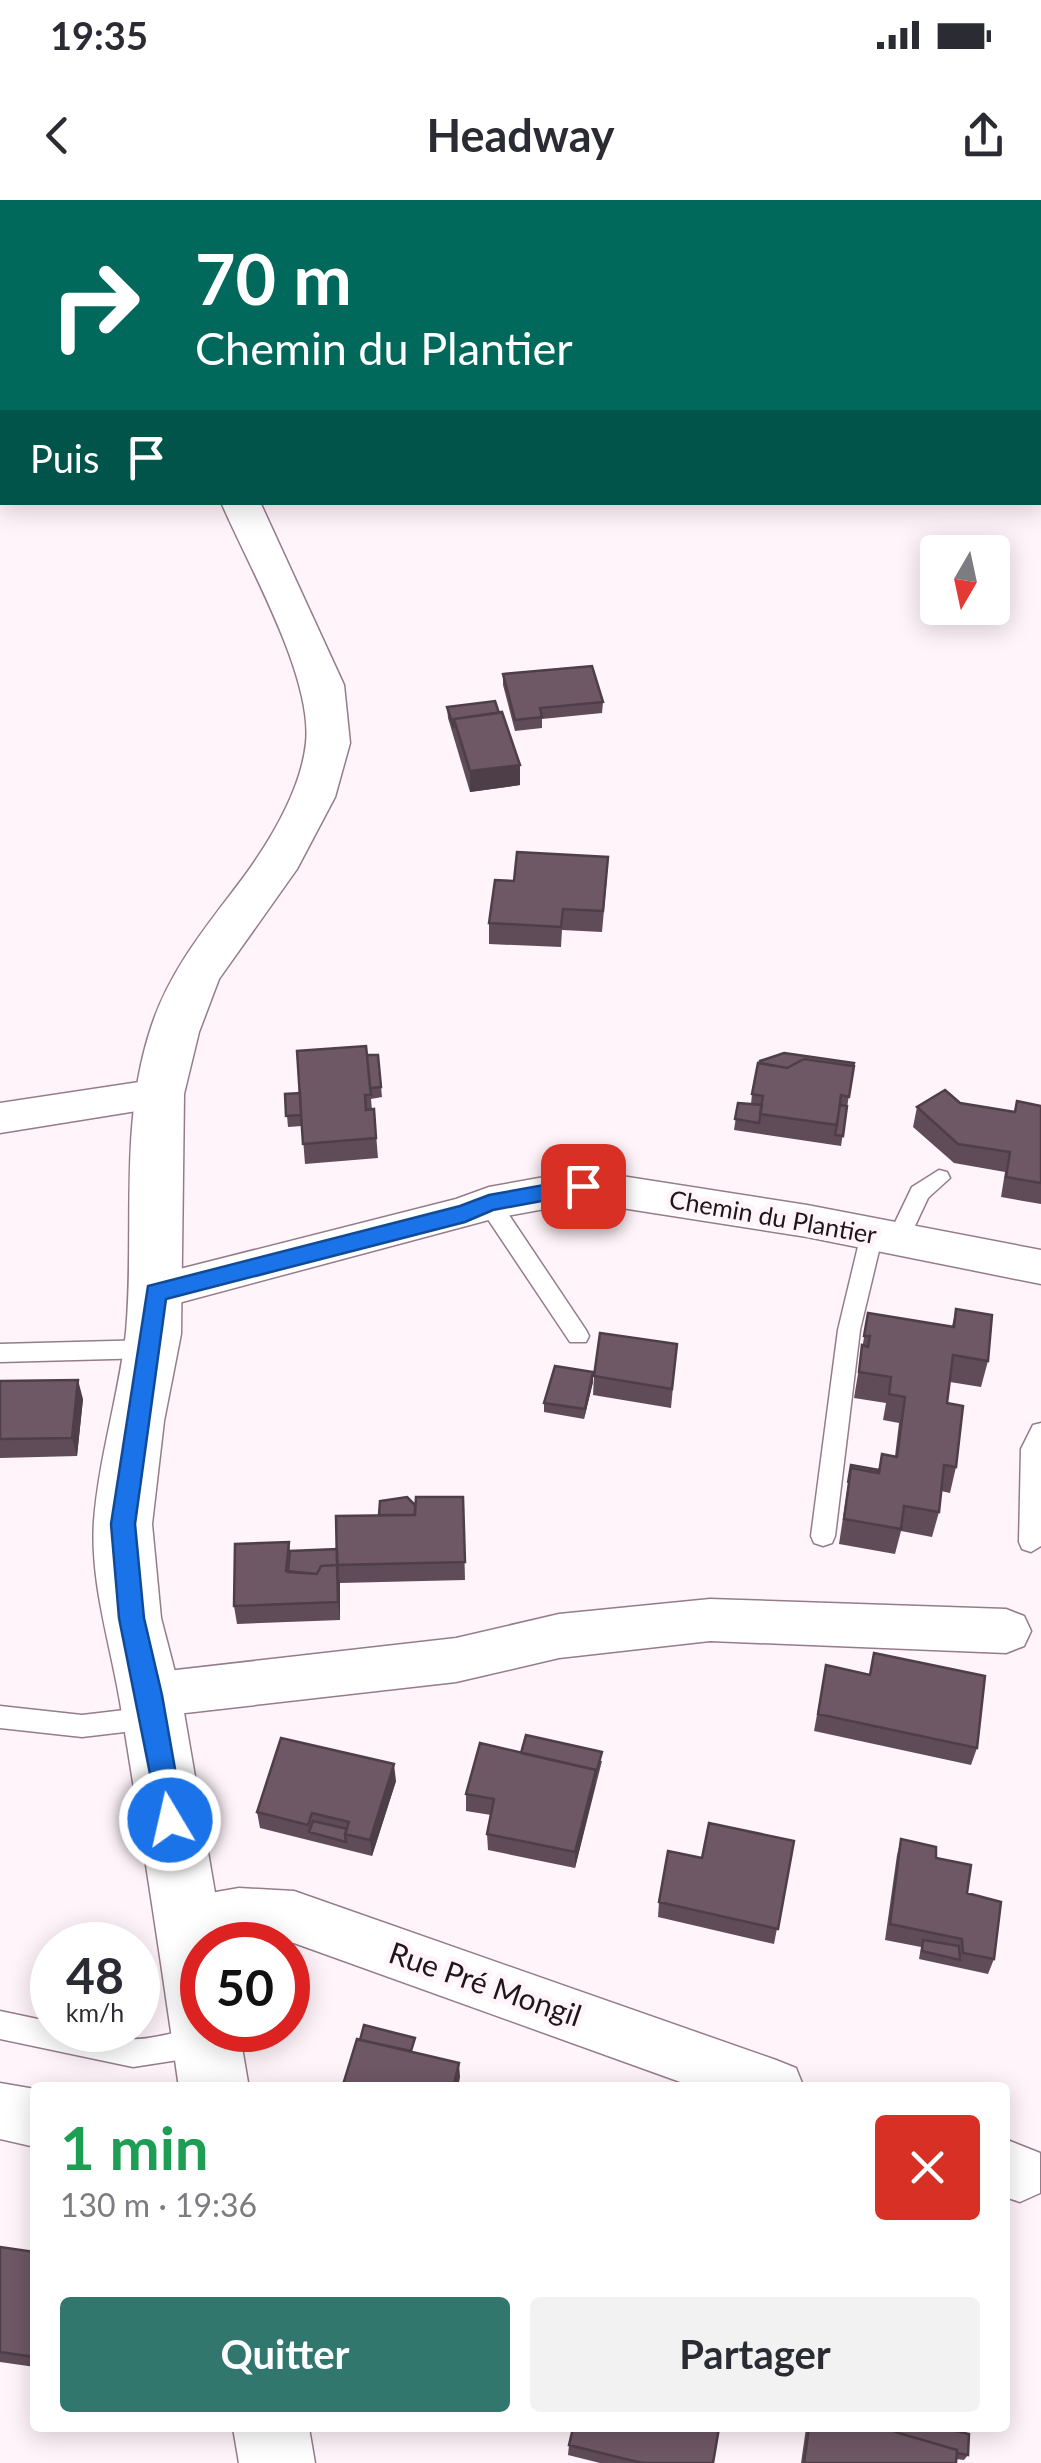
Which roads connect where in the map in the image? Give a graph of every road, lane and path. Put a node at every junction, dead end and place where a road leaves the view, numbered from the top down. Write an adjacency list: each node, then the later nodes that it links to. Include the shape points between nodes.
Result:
1 (241, 505): 2 (main road, via 322,685 328,744 313,797 274,869 196,975)
2 (160, 1094): 3 (street); 8 (main road)
3 (0, 1118)
4 (939, 1178): 6 (lane)
5 (489, 1203): 6 (street, Chemin du Plantier, via 583,1186); 8 (street, Chemin du Plantier); 9 (lane)
6 (885, 1236): 7 (street, Chemin du Plantier); 13 (lane, via 850,1330)
7 (1041, 1267)
8 (156, 1292): 10 (main road)
9 (578, 1336)
10 (150, 1349): 11 (lane); 16 (main road, via 123,1524 131,1618)
11 (0, 1353)
12 (1041, 1432): 14 (lane, via 1033,1448)
13 (823, 1536)
14 (1031, 1542)
15 (1006, 1631): 16 (street, via 710,1620 559,1636 456,1660)
16 (151, 1706): 17 (lane, via 82,1726); 18 (main road)
17 (0, 1717)
18 (187, 1922): 19 (street, Rue Pré Mongil, via 239,1914)
19 (305, 1922)
20 (310, 1924): 23 (street, Rue Pré Mongil)
21 (0, 2025): 22 (lane, via 133,2053)
22 (180, 2047)
23 (759, 2082)
24 (0, 2111): 25 (street)
25 (30, 2117)
26 (272, 2432): 27 (main road)
27 (277, 2463)

